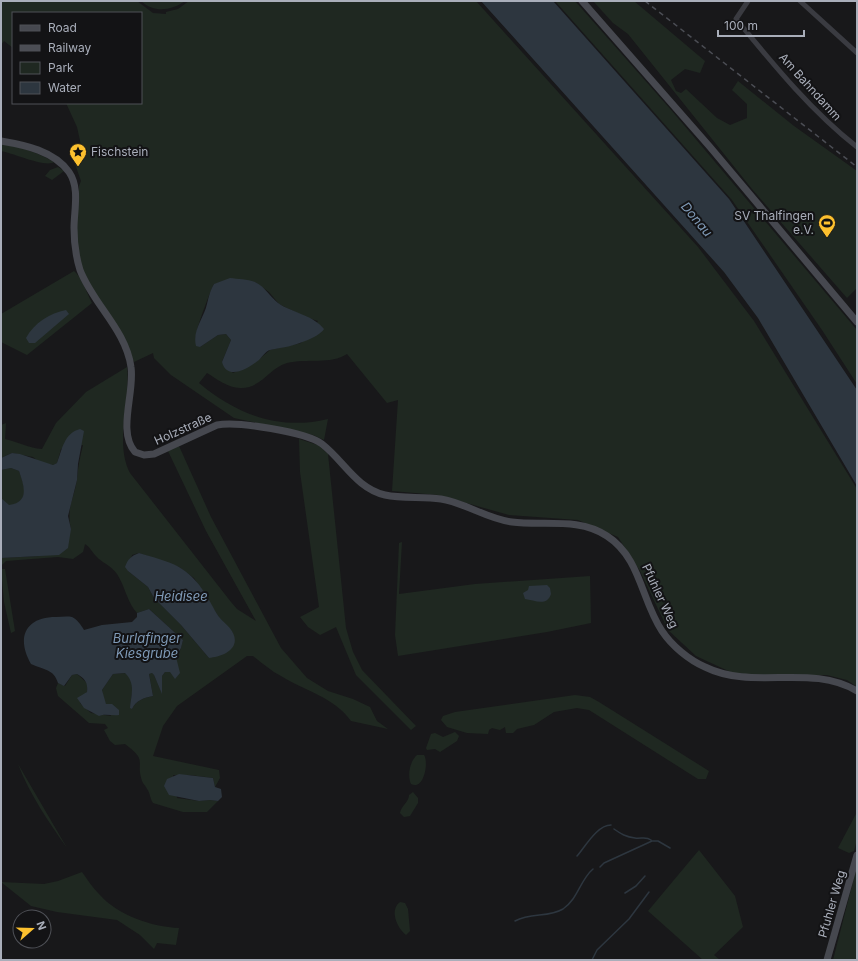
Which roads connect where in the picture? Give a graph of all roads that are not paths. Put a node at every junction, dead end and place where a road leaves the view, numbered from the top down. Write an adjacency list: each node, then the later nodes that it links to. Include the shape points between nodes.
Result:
1 (582, 1): 7 (street, via 710,147)
2 (748, 1): 6 (street, Am Bahndamm, via 736,19 812,107)
3 (800, 1): 4 (street)
4 (857, 53)
5 (1, 141): 8 (street, Holzstraße, via 18,144 52,157 70,174 75,187 75,251 80,270 125,346 130,362 132,379 127,439 135,452 144,455 154,454 217,425 243,424 320,442 361,484 384,495 441,499 501,520)
6 (857, 148)
7 (855, 319)
8 (540, 522): 9 (street, Pfuhler Weg, via 585,527 612,540 630,558 662,630 683,653 704,667 731,677 839,681)
9 (857, 691)
10 (857, 854): 11 (street, Pfuhler Weg)
11 (828, 960)

